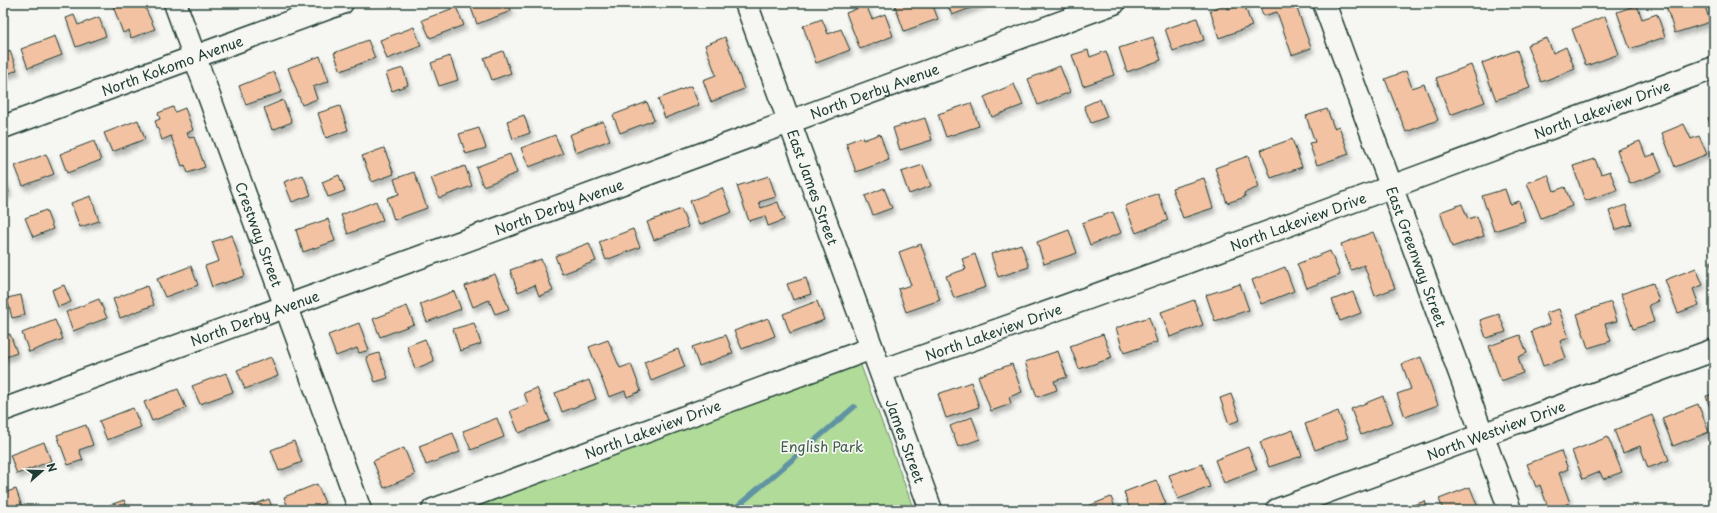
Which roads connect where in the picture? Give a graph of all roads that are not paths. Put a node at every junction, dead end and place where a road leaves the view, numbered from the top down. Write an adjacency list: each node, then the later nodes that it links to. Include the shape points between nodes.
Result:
1 (175, 3): 6 (street, Crestway Street)
2 (342, 3): 6 (street, North Kokomo Avenue)
3 (746, 3): 8 (street, East James Street)
4 (1114, 3): 8 (street, North Derby Avenue)
5 (1324, 3): 10 (street, East Greenway Street)
6 (195, 57): 9 (street, North Kokomo Avenue); 11 (street, Crestway Street)
7 (1714, 68): 10 (street, North Lakeview Drive)
8 (790, 122): 11 (street, North Derby Avenue); 12 (street, East James Street)
9 (3, 126)
10 (1392, 185): 14 (street, North Lakeview Drive, via 1079,302); 16 (street, East Greenway Street)
11 (286, 307): 15 (street, North Derby Avenue); 17 (street, Crestway Street)
12 (872, 348): 14 (street, East James Street); 18 (street, North Lakeview Drive)
13 (1714, 350): 16 (street, North Westview Drive)
14 (881, 371): 19 (street, James Street)
15 (3, 410)
16 (1483, 435): 20 (street, North Westview Drive); 21 (street, East Greenway Street)
17 (360, 510)
18 (433, 510)
19 (931, 510)
20 (1277, 510)
21 (1510, 510)

